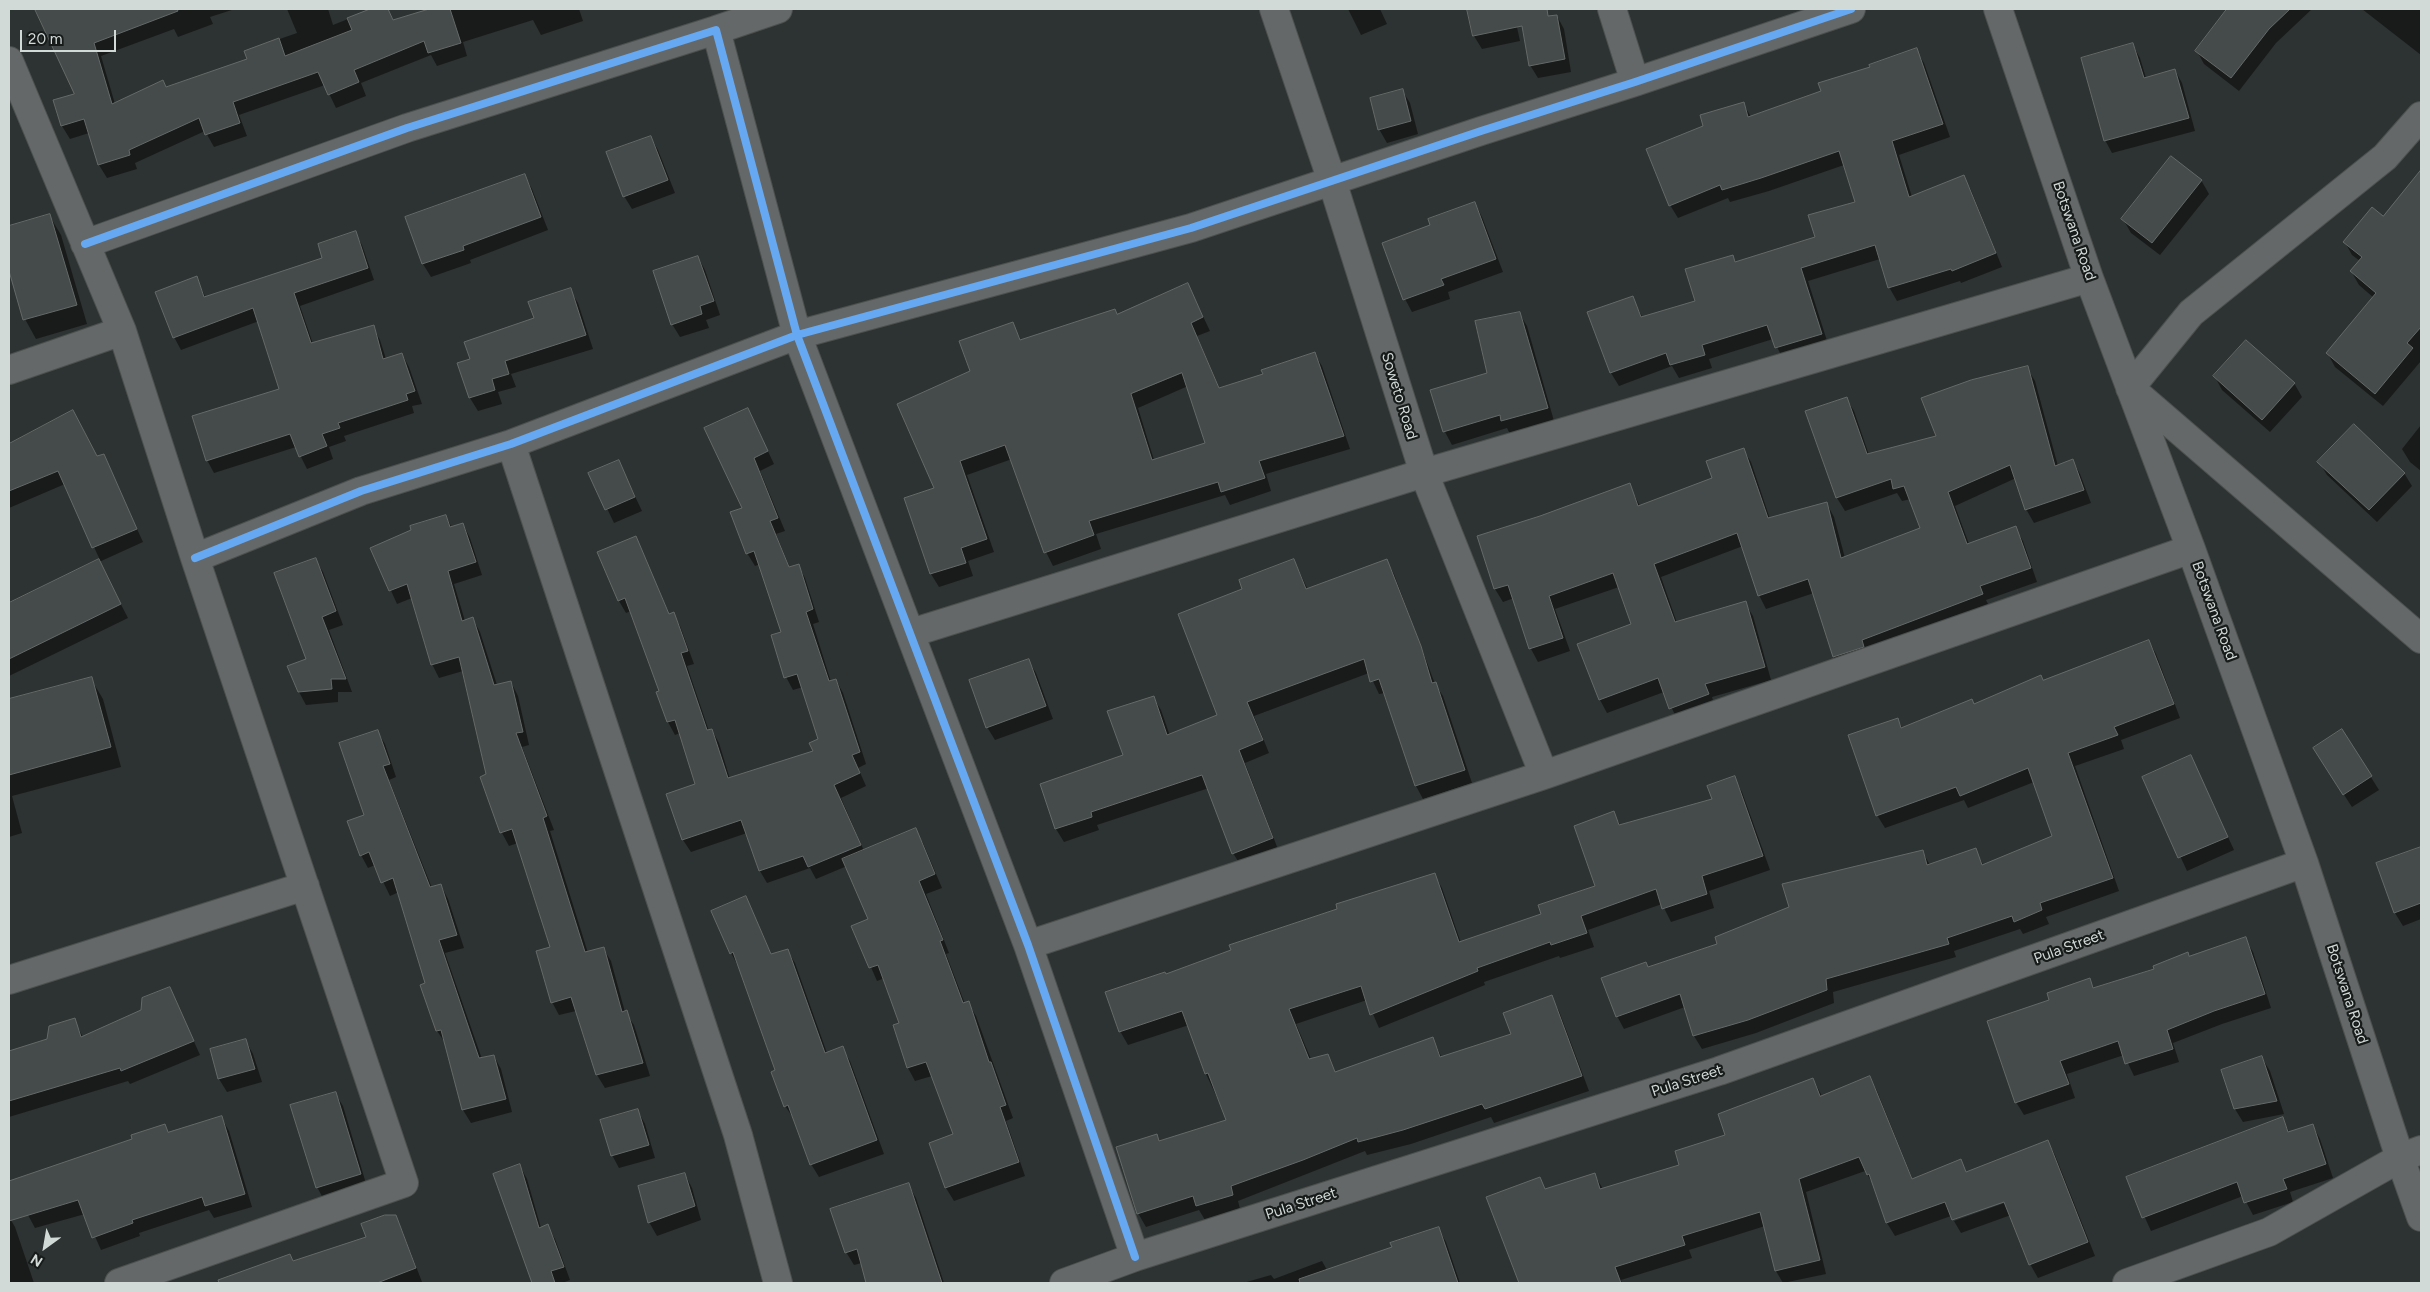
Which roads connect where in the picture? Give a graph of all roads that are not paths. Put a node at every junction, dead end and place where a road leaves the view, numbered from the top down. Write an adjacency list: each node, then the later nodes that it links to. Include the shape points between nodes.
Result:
1 (778, 9): 6 (street)
2 (1274, 9): 10 (street, Soweto Road)
3 (1612, 9): 8 (street)
4 (1851, 9): 8 (street)
5 (1998, 9): 12 (street, Botswana Road)
6 (716, 30): 11 (street, via 407,128); 14 (street)
7 (9, 60): 11 (street)
8 (1635, 82): 10 (street)
9 (2421, 116): 16 (street, via 2385,157 2191,313)
10 (1332, 181): 14 (street, via 1191,228); 18 (street, Soweto Road)
11 (85, 244): 13 (street)
12 (2089, 278): 16 (street, Botswana Road); 18 (street)
13 (122, 331): 15 (street); 20 (street)
14 (797, 335): 17 (street); 21 (street)
15 (9, 370)
16 (2130, 388): 19 (street, Botswana Road); 22 (street)
17 (511, 444): 20 (street, via 361,491); 32 (street, via 738,1135)
18 (1424, 473): 21 (street); 23 (street, Soweto Road)
19 (2191, 549): 23 (street); 24 (street, Botswana Road)
20 (195, 558): 25 (street)
21 (911, 633): 26 (street)
22 (2421, 640)
23 (1544, 775): 26 (street)
24 (2304, 863): 28 (street, Botswana Road); 30 (street, Pula Street, via 1719,1071)
25 (305, 886): 27 (street); 31 (street, via 404,1183)
26 (1028, 945): 30 (street)
27 (9, 980)
28 (2411, 1154): 29 (street, Botswana Road); 34 (street, via 2270,1232)
29 (2421, 1217)
30 (1135, 1257): 33 (street, Pula Street)
31 (119, 1283)
32 (778, 1283)
33 (1064, 1283)
34 (2127, 1283)

